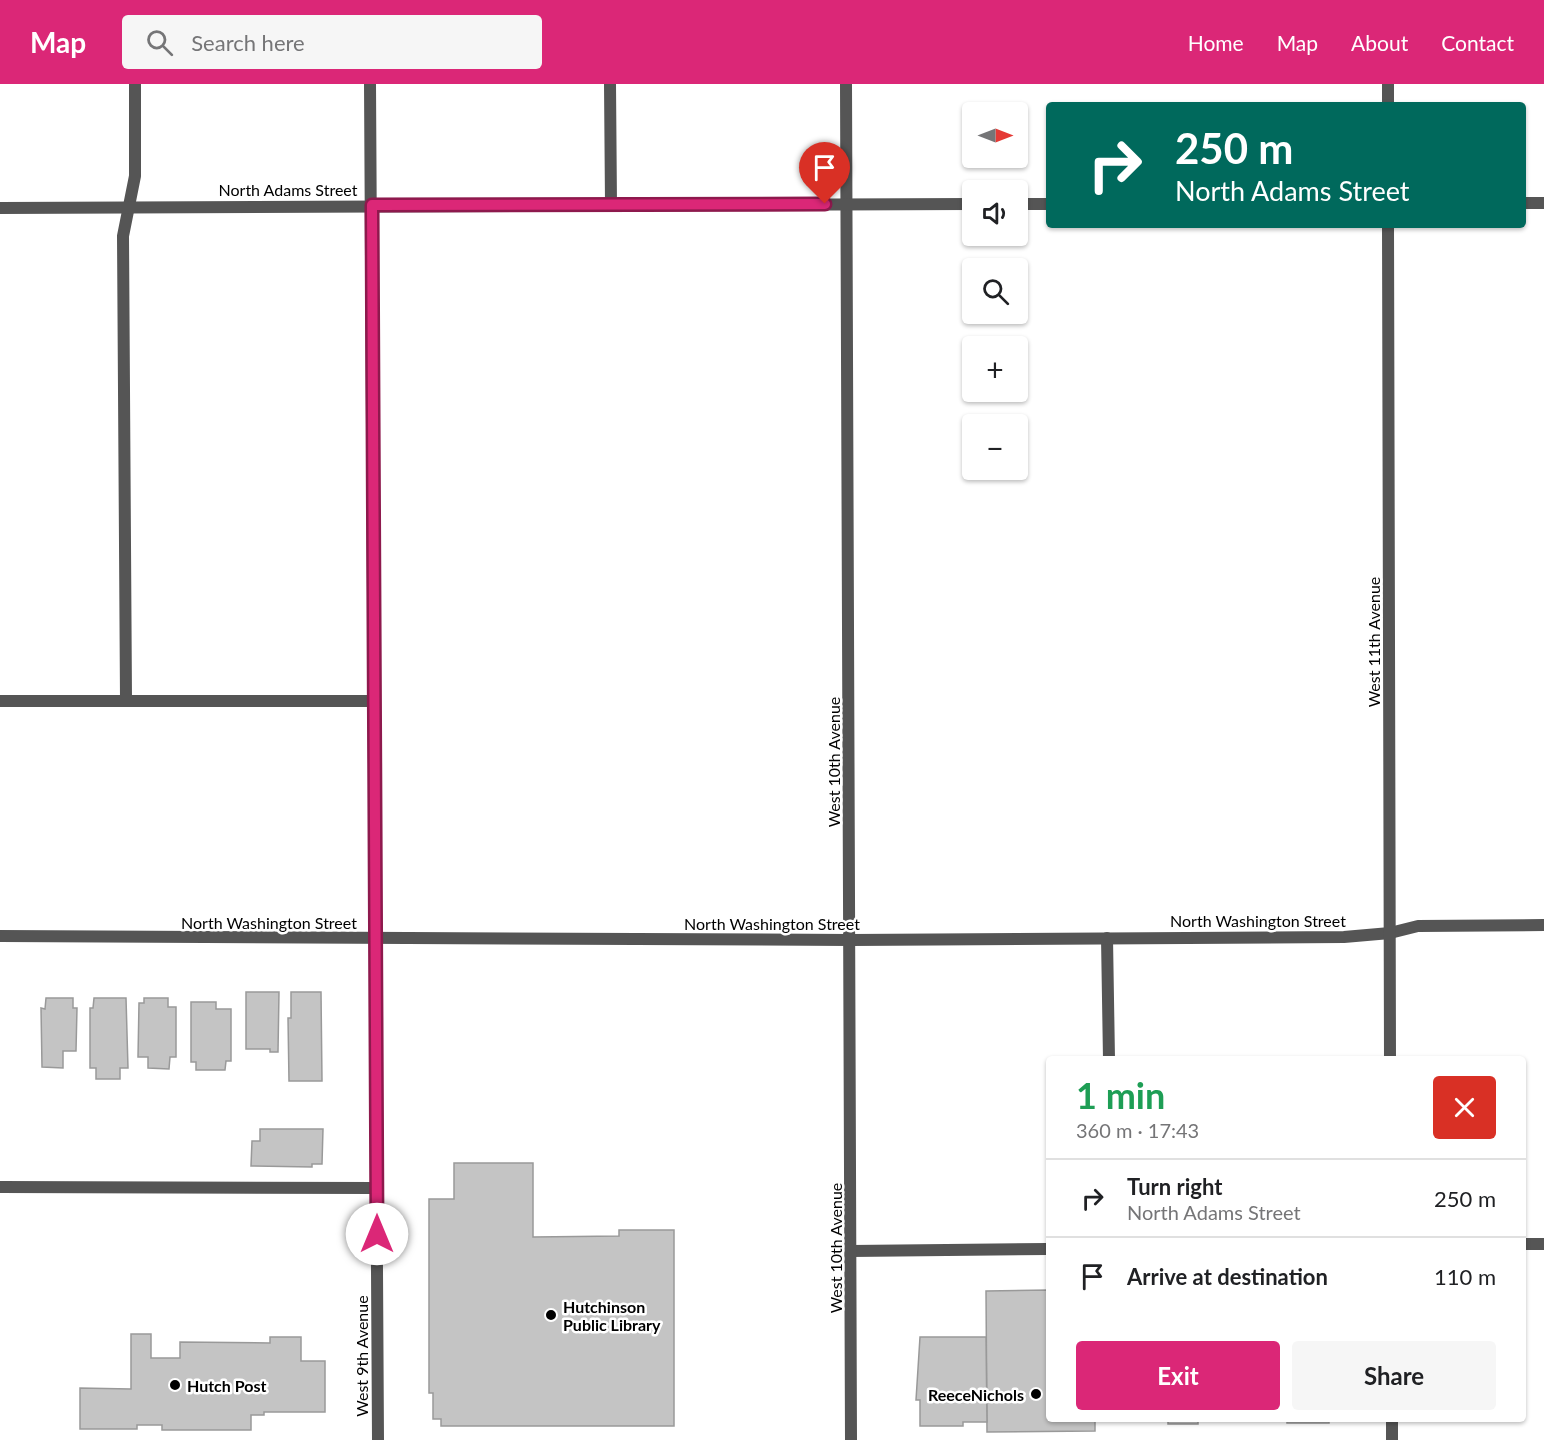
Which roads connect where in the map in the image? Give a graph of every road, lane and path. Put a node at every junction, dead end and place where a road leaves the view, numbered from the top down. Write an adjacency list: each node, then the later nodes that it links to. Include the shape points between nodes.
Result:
1 (135, 84): 15 (street, via 135,176)
2 (370, 84): 14 (street, West 9th Avenue)
3 (610, 84): 9 (street)
4 (846, 84): 10 (street, West 10th Avenue)
5 (1388, 84): 6 (street)
6 (1388, 102)
7 (1526, 203): 8 (street)
8 (1544, 203)
9 (611, 204): 10 (street, North Adams Street); 14 (street, North Adams Street)
10 (848, 204): 11 (street, North Adams Street); 26 (street, West 10th Avenue)
11 (962, 204)
12 (1028, 204): 13 (street)
13 (1046, 204)
14 (372, 205): 15 (street, North Adams Street); 20 (street, West 9th Avenue)
15 (127, 207): 16 (street, North Adams Street); 18 (street, via 123,236)
16 (0, 208)
17 (1389, 228): 22 (street, West 11th Avenue)
18 (126, 699): 19 (street); 20 (street)
19 (0, 700)
20 (375, 701): 25 (street, West 9th Avenue)
21 (1544, 925): 22 (street, North Washington Street, via 1418,926)
22 (1390, 933): 24 (street, North Washington Street); 28 (street, West 11th Avenue)
23 (0, 936): 25 (street, North Washington Street)
24 (1107, 938): 26 (street, North Washington Street); 27 (street)
25 (377, 940): 26 (street, North Washington Street); 30 (street, West 9th Avenue)
26 (850, 940): 34 (street, West 10th Avenue)
27 (1109, 1056)
28 (1390, 1056)
29 (0, 1187): 30 (street)
30 (377, 1188): 36 (street, West 9th Avenue)
31 (1526, 1244): 32 (street)
32 (1544, 1244)
33 (1046, 1249): 34 (street)
34 (851, 1251): 37 (street, West 10th Avenue)
35 (1392, 1422): 38 (street)
36 (378, 1440)
37 (851, 1440)
38 (1392, 1440)

